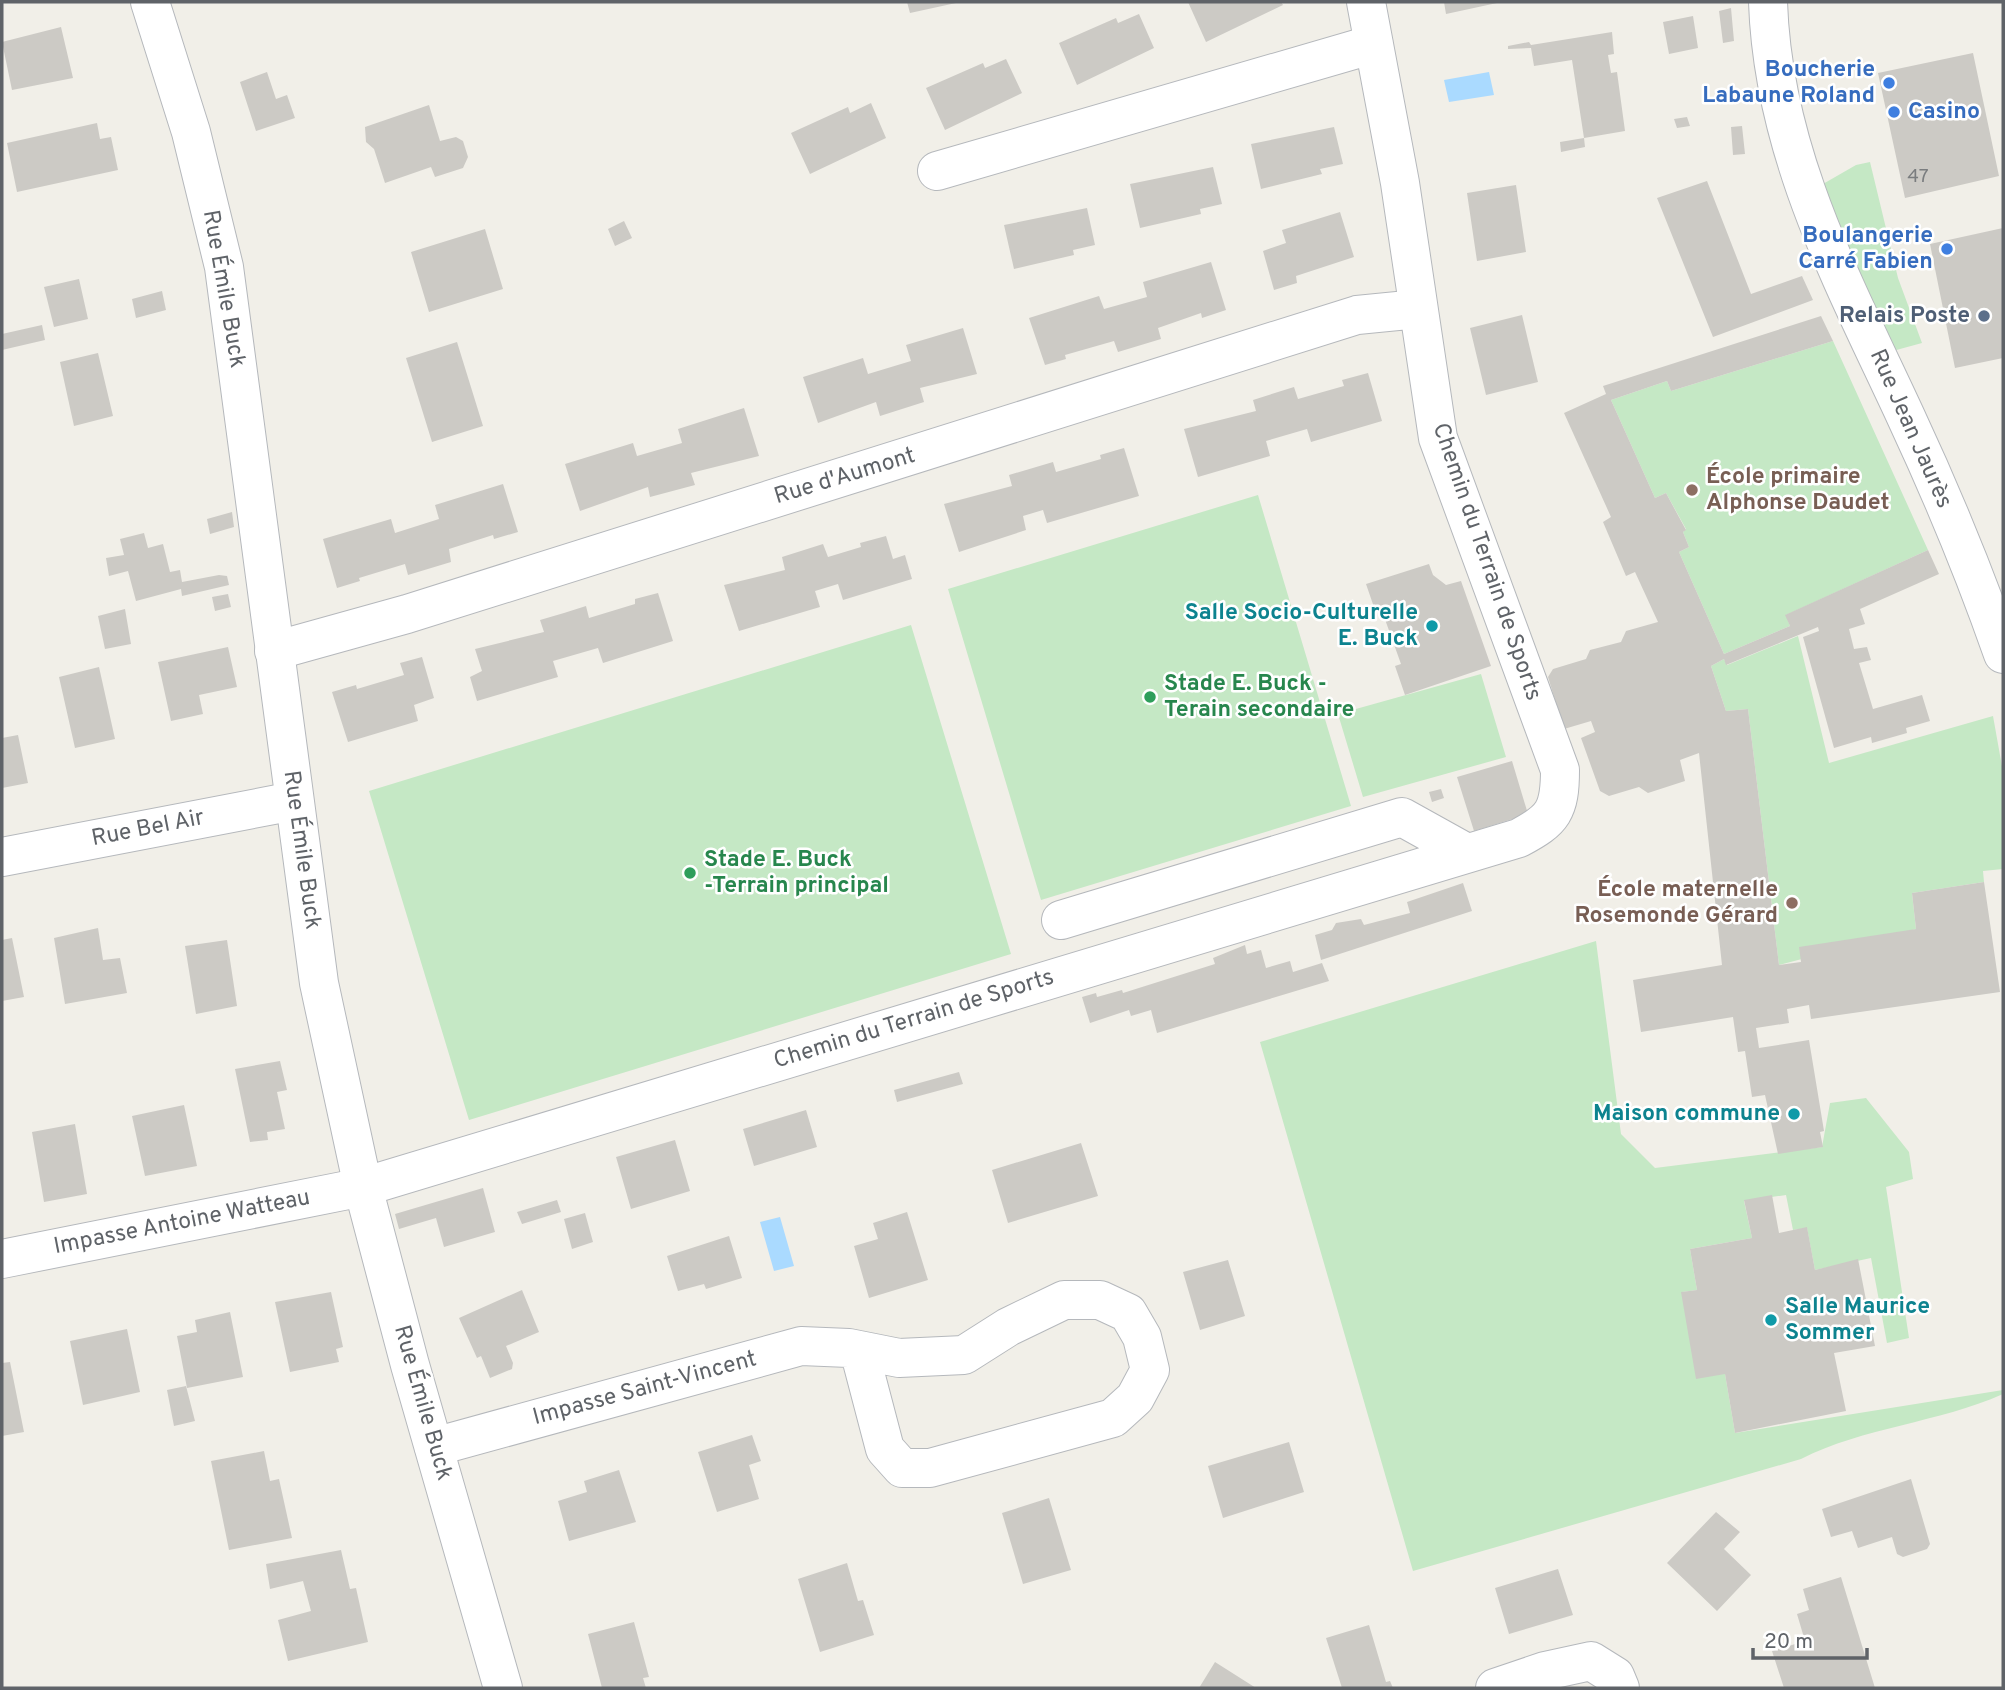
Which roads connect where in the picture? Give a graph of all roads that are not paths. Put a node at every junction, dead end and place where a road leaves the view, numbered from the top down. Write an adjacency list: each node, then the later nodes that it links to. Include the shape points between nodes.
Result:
1 (150, 2): 7 (street, Rue Émile Buck, via 191,132 224,267)
2 (1366, 2): 4 (street, Chemin du Terrain de Sports)
3 (1768, 2): 8 (street, Rue Jean Jaurès, via 1772,54 1799,178 1917,440)
4 (1374, 44): 5 (street); 6 (street, Chemin du Terrain de Sports)
5 (937, 171)
6 (1418, 309): 7 (street, Rue d'Aumont, via 1357,316 407,614); 10 (street, Chemin du Terrain de Sports, via 1438,438 1560,770 1560,797 1548,822 1518,838)
7 (274, 651): 9 (street, Rue Émile Buck)
8 (2003, 654)
9 (295, 801): 11 (street, Rue Bel Air); 13 (street, Rue Émile Buck, via 319,983)
10 (1465, 852): 12 (street, via 1402,817); 13 (street, Chemin du Terrain de Sports)
11 (2, 857)
12 (1060, 920)
13 (363, 1187): 14 (street, Impasse Antoine Watteau); 16 (street, Rue Émile Buck)
14 (2, 1259)
15 (859, 1350): 15 (street, Impasse Saint-Vincent, via 899,1358 964,1355 1064,1300 1100,1300 1128,1313 1142,1337 1150,1370 1135,1398 1113,1418 930,1468 902,1468 885,1449); 16 (street, Impasse Saint-Vincent, via 801,1346)
16 (434, 1447): 17 (street, Rue Émile Buck)
17 (503, 1688)
18 (1495, 1688): 19 (street, via 1591,1661 1615,1676)
19 (1620, 1688)

